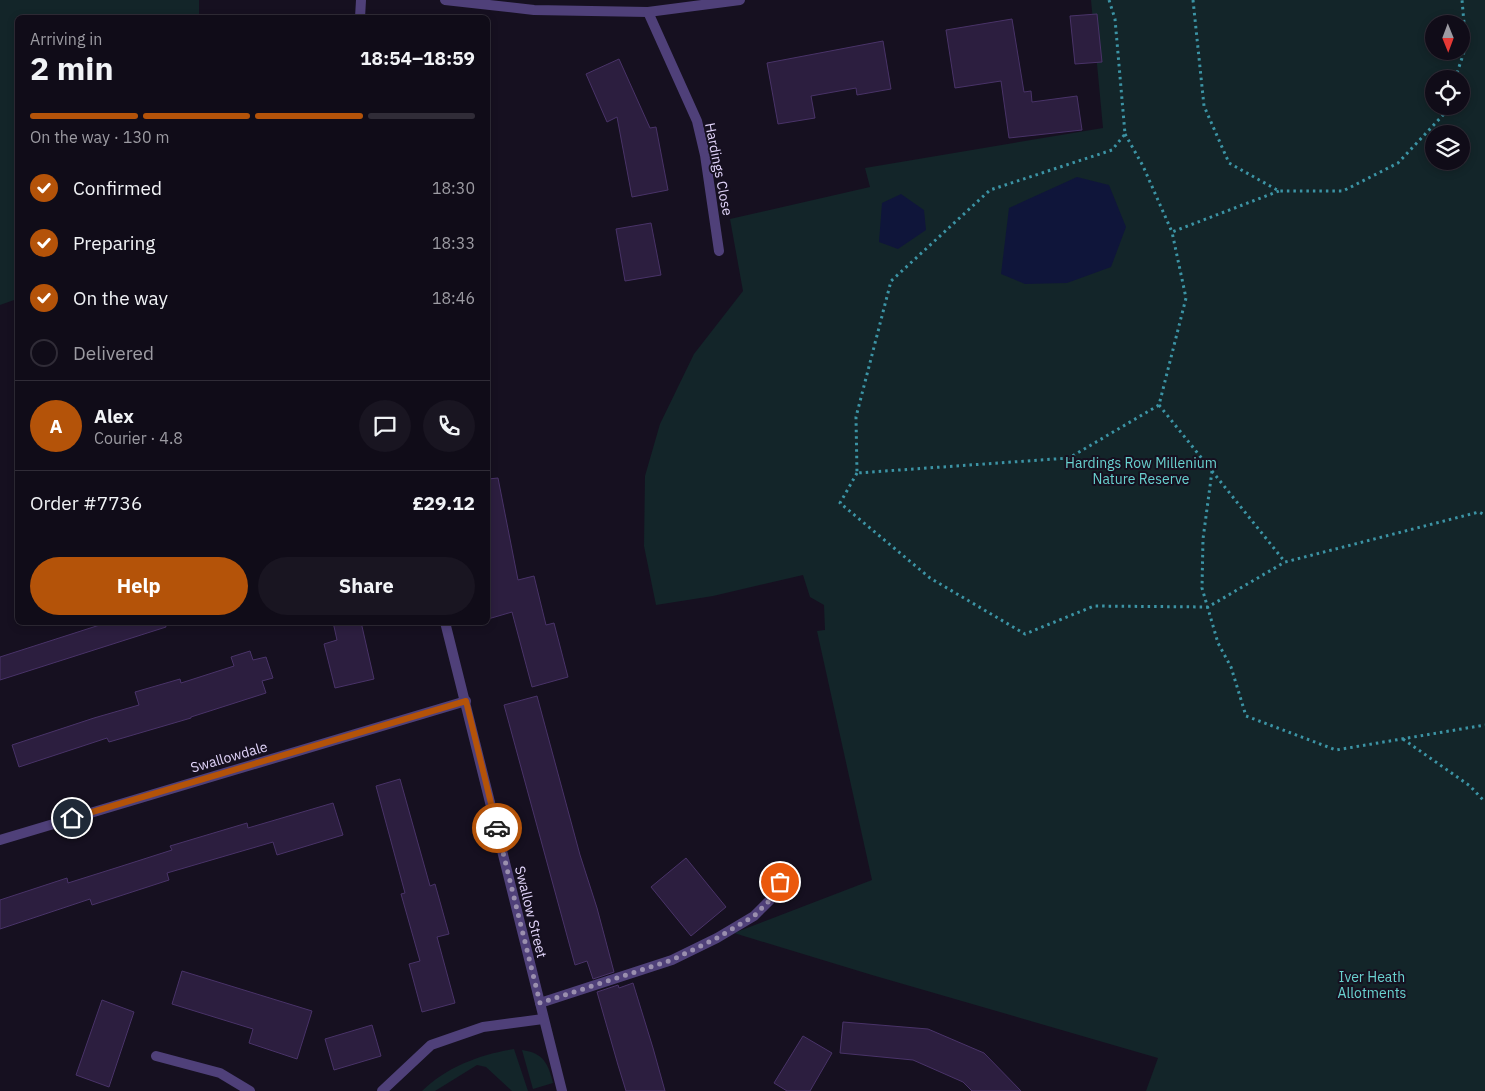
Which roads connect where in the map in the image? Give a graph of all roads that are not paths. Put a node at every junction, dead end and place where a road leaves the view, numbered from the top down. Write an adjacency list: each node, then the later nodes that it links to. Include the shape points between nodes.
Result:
1 (361, 0): 5 (street)
2 (445, 0): 4 (street, via 534,10)
3 (740, 0): 4 (street)
4 (648, 12): 6 (street, Hardings Close, via 697,121)
5 (360, 15)
6 (719, 251)
7 (446, 625): 8 (street, Swallow Street)
8 (466, 701): 9 (street, Swallowdale); 11 (street, Swallow Street)
9 (0, 840)
10 (780, 882): 11 (street, via 772,898 754,916 717,938 672,960)
11 (540, 1003): 12 (street, Swallow Street)
12 (543, 1019): 15 (street, via 483,1027 432,1045); 16 (street, Swallow Street)
13 (156, 1056): 14 (street, via 220,1073)
14 (250, 1091)
15 (382, 1091)
16 (562, 1091)

